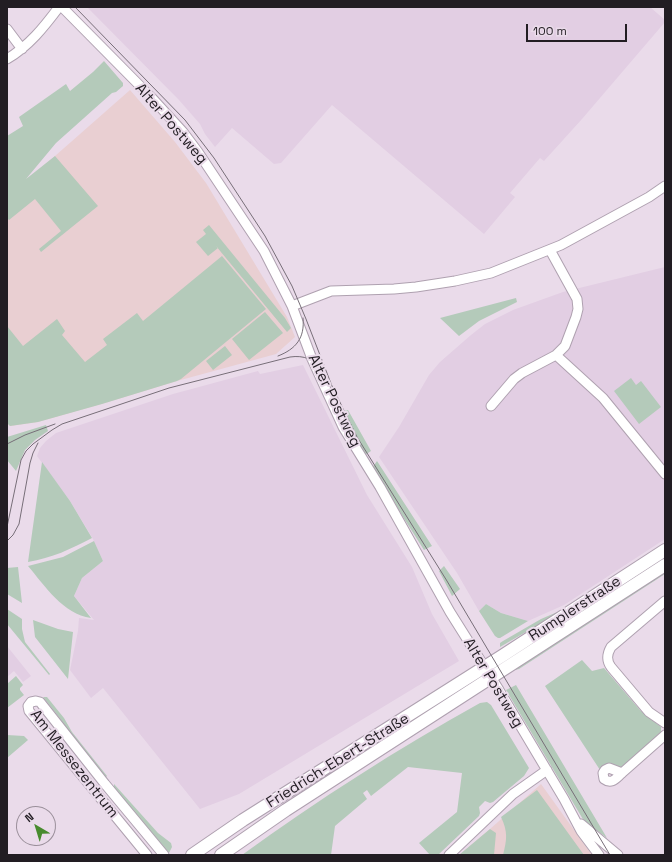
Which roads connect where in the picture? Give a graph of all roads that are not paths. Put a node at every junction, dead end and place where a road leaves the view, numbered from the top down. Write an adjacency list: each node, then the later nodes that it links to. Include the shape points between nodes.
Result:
1 (60, 7): 3 (street); 7 (street, Alter Postweg, via 162,108 198,152 264,251)
2 (7, 29): 3 (street)
3 (22, 49): 4 (street)
4 (7, 59)
5 (665, 186): 6 (street)
6 (550, 250): 7 (street, via 491,273 455,281 394,289 331,291); 8 (street, via 577,299 578,308 565,346)
7 (292, 306): 14 (street, Alter Postweg, via 336,414)
8 (556, 355): 9 (street, via 514,379); 10 (street, via 603,398)
9 (491, 406)
10 (665, 474)
11 (665, 550): 14 (main road, Rumplerstraße)
12 (665, 566): 15 (main road, Rumplerstraße)
13 (665, 601): 16 (street, via 611,647 608,660 649,712)
14 (484, 667): 15 (street, Alter Postweg); 20 (main road, Friedrich-Ebert-Straße)
15 (492, 678): 18 (street, Alter Postweg); 26 (main road, Friedrich-Ebert-Straße, via 286,810)
16 (665, 723)
17 (665, 734): 19 (street)
18 (547, 770): 21 (street, Alter Postweg); 27 (street, via 513,794)
19 (622, 773)
20 (292, 790): 24 (main road, Friedrich-Ebert-Straße); 25 (main road, via 255,822)
21 (576, 820): 28 (street, Alter Postweg, via 585,838); 29 (street, Alter Postweg)
22 (147, 855): 23 (street, Am Messezentrum, via 29,711 28,706 31,702 40,702)
23 (164, 855)
24 (192, 855)
25 (206, 855)
26 (222, 855)
27 (449, 855)
28 (599, 855)
29 (618, 855)

